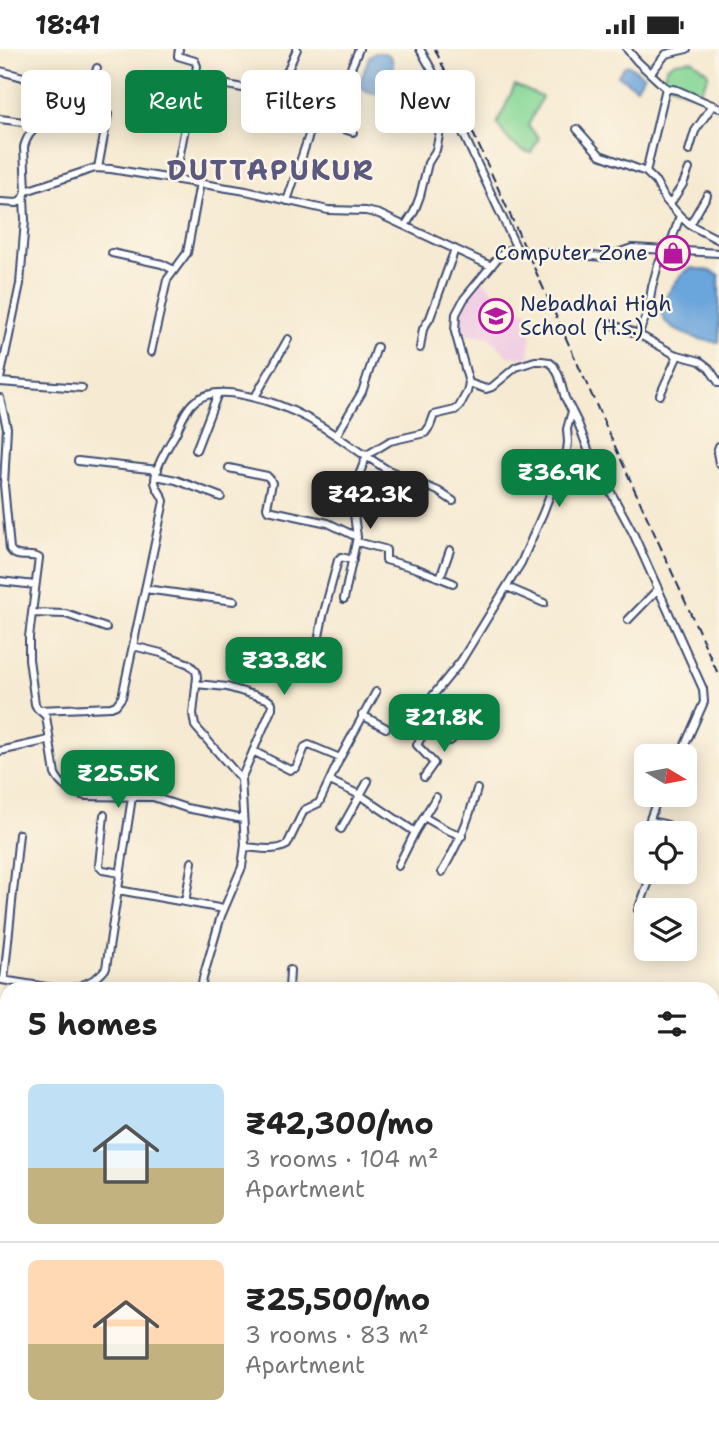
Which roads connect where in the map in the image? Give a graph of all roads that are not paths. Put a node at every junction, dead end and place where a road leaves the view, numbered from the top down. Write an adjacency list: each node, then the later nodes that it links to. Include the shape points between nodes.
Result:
1 (180, 49): 7 (street, via 180,58 195,61)
2 (297, 49): 13 (street, via 275,95)
3 (359, 49): 8 (street)
4 (420, 49): 9 (street)
5 (627, 49): 11 (street)
6 (687, 49): 11 (street, via 666,54)
7 (196, 70)
8 (350, 70)
9 (432, 70)
10 (0, 71): 12 (street)
11 (651, 73): 14 (street)
12 (21, 78)
13 (227, 85)
14 (666, 89): 15 (street); 28 (street)
15 (716, 106): 25 (street, via 695,131)
16 (0, 119): 17 (street)
17 (21, 122)
18 (577, 129): 28 (street, via 600,155)
19 (31, 133): 31 (street, via 24,147)
20 (105, 133): 26 (street)
21 (184, 133): 29 (street)
22 (310, 133): 33 (street)
23 (440, 133): 38 (street, via 420,196)
24 (463, 133): 41 (street)
25 (689, 151)
26 (99, 168): 29 (street); 31 (street)
27 (689, 169): 35 (street)
28 (646, 172): 35 (street)
29 (175, 179): 30 (street)
30 (200, 183): 33 (street); 46 (street, via 187,253)
31 (25, 194): 34 (street, via 17,203); 54 (street, via 20,284)
32 (707, 195): 37 (street)
33 (287, 201): 38 (street, via 328,210 379,213)
34 (0, 202)
35 (670, 204): 36 (street)
36 (680, 216): 37 (street); 42 (street)
37 (690, 225): 39 (street)
38 (405, 226): 40 (street)
39 (719, 240)
40 (455, 249): 45 (street); 51 (street, via 423,329)
41 (517, 249): 42 (street, via 606,257 632,248); 45 (street, via 503,253)
42 (666, 249): 44 (street); 48 (street)
43 (112, 253): 46 (street)
44 (719, 253)
45 (491, 267): 55 (street, via 456,314 455,332)
46 (174, 270): 52 (street, via 165,285)
47 (608, 323): 48 (street)
48 (638, 334): 53 (street)
49 (288, 339): 60 (street)
50 (377, 347): 63 (street, via 362,392)
51 (420, 348)
52 (151, 352)
53 (678, 355): 56 (street, via 700,361); 59 (street)
54 (0, 380): 57 (street)
55 (469, 383): 62 (street, via 486,389 525,363 549,362); 66 (street, via 459,407 434,415 425,433 390,441)
56 (719, 383)
57 (82, 388)
58 (218, 393): 60 (street); 65 (street); 70 (street, via 192,404)
59 (660, 395)
60 (255, 397): 63 (street, via 293,409)
61 (0, 398): 79 (street, via 7,428 4,485 10,549 16,555 38,557)
62 (572, 411): 80 (street, via 567,450 540,522); 82 (street)
63 (336, 436): 66 (street)
64 (719, 446): 68 (street)
65 (197, 450)
66 (367, 455): 72 (street); 73 (street, via 354,493)
67 (78, 461): 70 (street)
68 (719, 463)
69 (229, 468): 73 (street, via 270,479 268,510 328,523)
70 (157, 473): 71 (street); 81 (street, via 156,487 164,501)
71 (221, 497)
72 (453, 501)
73 (357, 540): 75 (street); 76 (street, via 386,550 386,559)
74 (450, 550): 76 (street)
75 (353, 560): 83 (street); 89 (street, via 338,560)
76 (440, 578): 78 (street)
77 (0, 582): 79 (street)
78 (453, 583)
79 (35, 585): 86 (street)
80 (507, 587): 85 (street); 93 (street, via 461,661)
81 (145, 589): 84 (street); 90 (street)
82 (658, 589): 87 (street); 101 (street, via 705,693)
83 (344, 599)
84 (234, 601)
85 (544, 603)
86 (32, 613): 88 (street, via 66,614); 94 (street, via 29,659)
87 (628, 619)
88 (106, 628)
89 (318, 642)
90 (133, 646): 91 (street, via 189,664 196,671); 94 (street, via 117,705)
91 (196, 684): 103 (street, via 227,687 271,700 272,708); 106 (street, via 197,730)
92 (376, 692): 95 (street)
93 (424, 707): 97 (street); 98 (street)
94 (39, 710): 100 (street, via 46,716)
95 (362, 715): 99 (street); 104 (street)
96 (475, 719): 97 (street, via 450,741)
97 (435, 723): 105 (street, via 417,745 435,763)
98 (410, 724)
99 (386, 728)
100 (49, 740): 102 (street); 111 (street, via 58,779 75,793)
101 (685, 744)
102 (0, 751)
103 (253, 751): 104 (street, via 290,770 296,768 309,745); 106 (street)
104 (340, 758): 107 (street)
105 (424, 777)
106 (241, 779): 115 (street)
107 (330, 781): 110 (street); 120 (street, via 319,803 302,813 285,847)
108 (368, 781): 110 (street)
109 (477, 789): 119 (street)
110 (360, 795): 116 (street); 117 (street)
111 (132, 797): 115 (street, via 153,797); 124 (street)
112 (436, 797): 114 (street)
113 (104, 815): 124 (street, via 99,866)
114 (424, 817): 117 (street); 119 (street)
115 (243, 819): 120 (street)
116 (341, 829)
117 (415, 832): 122 (street)
118 (19, 834): 129 (street)
119 (462, 836): 123 (street)
120 (245, 847): 127 (street, via 242,867)
121 (192, 862): 126 (street)
122 (398, 866)
123 (442, 872)
124 (120, 873): 125 (street)
125 (118, 890): 126 (street); 130 (street, via 106,968)
126 (185, 902): 127 (street)
127 (224, 909): 131 (street)
128 (290, 970): 132 (street)
129 (2, 980)
130 (88, 982)
131 (203, 982)
132 (289, 982)

